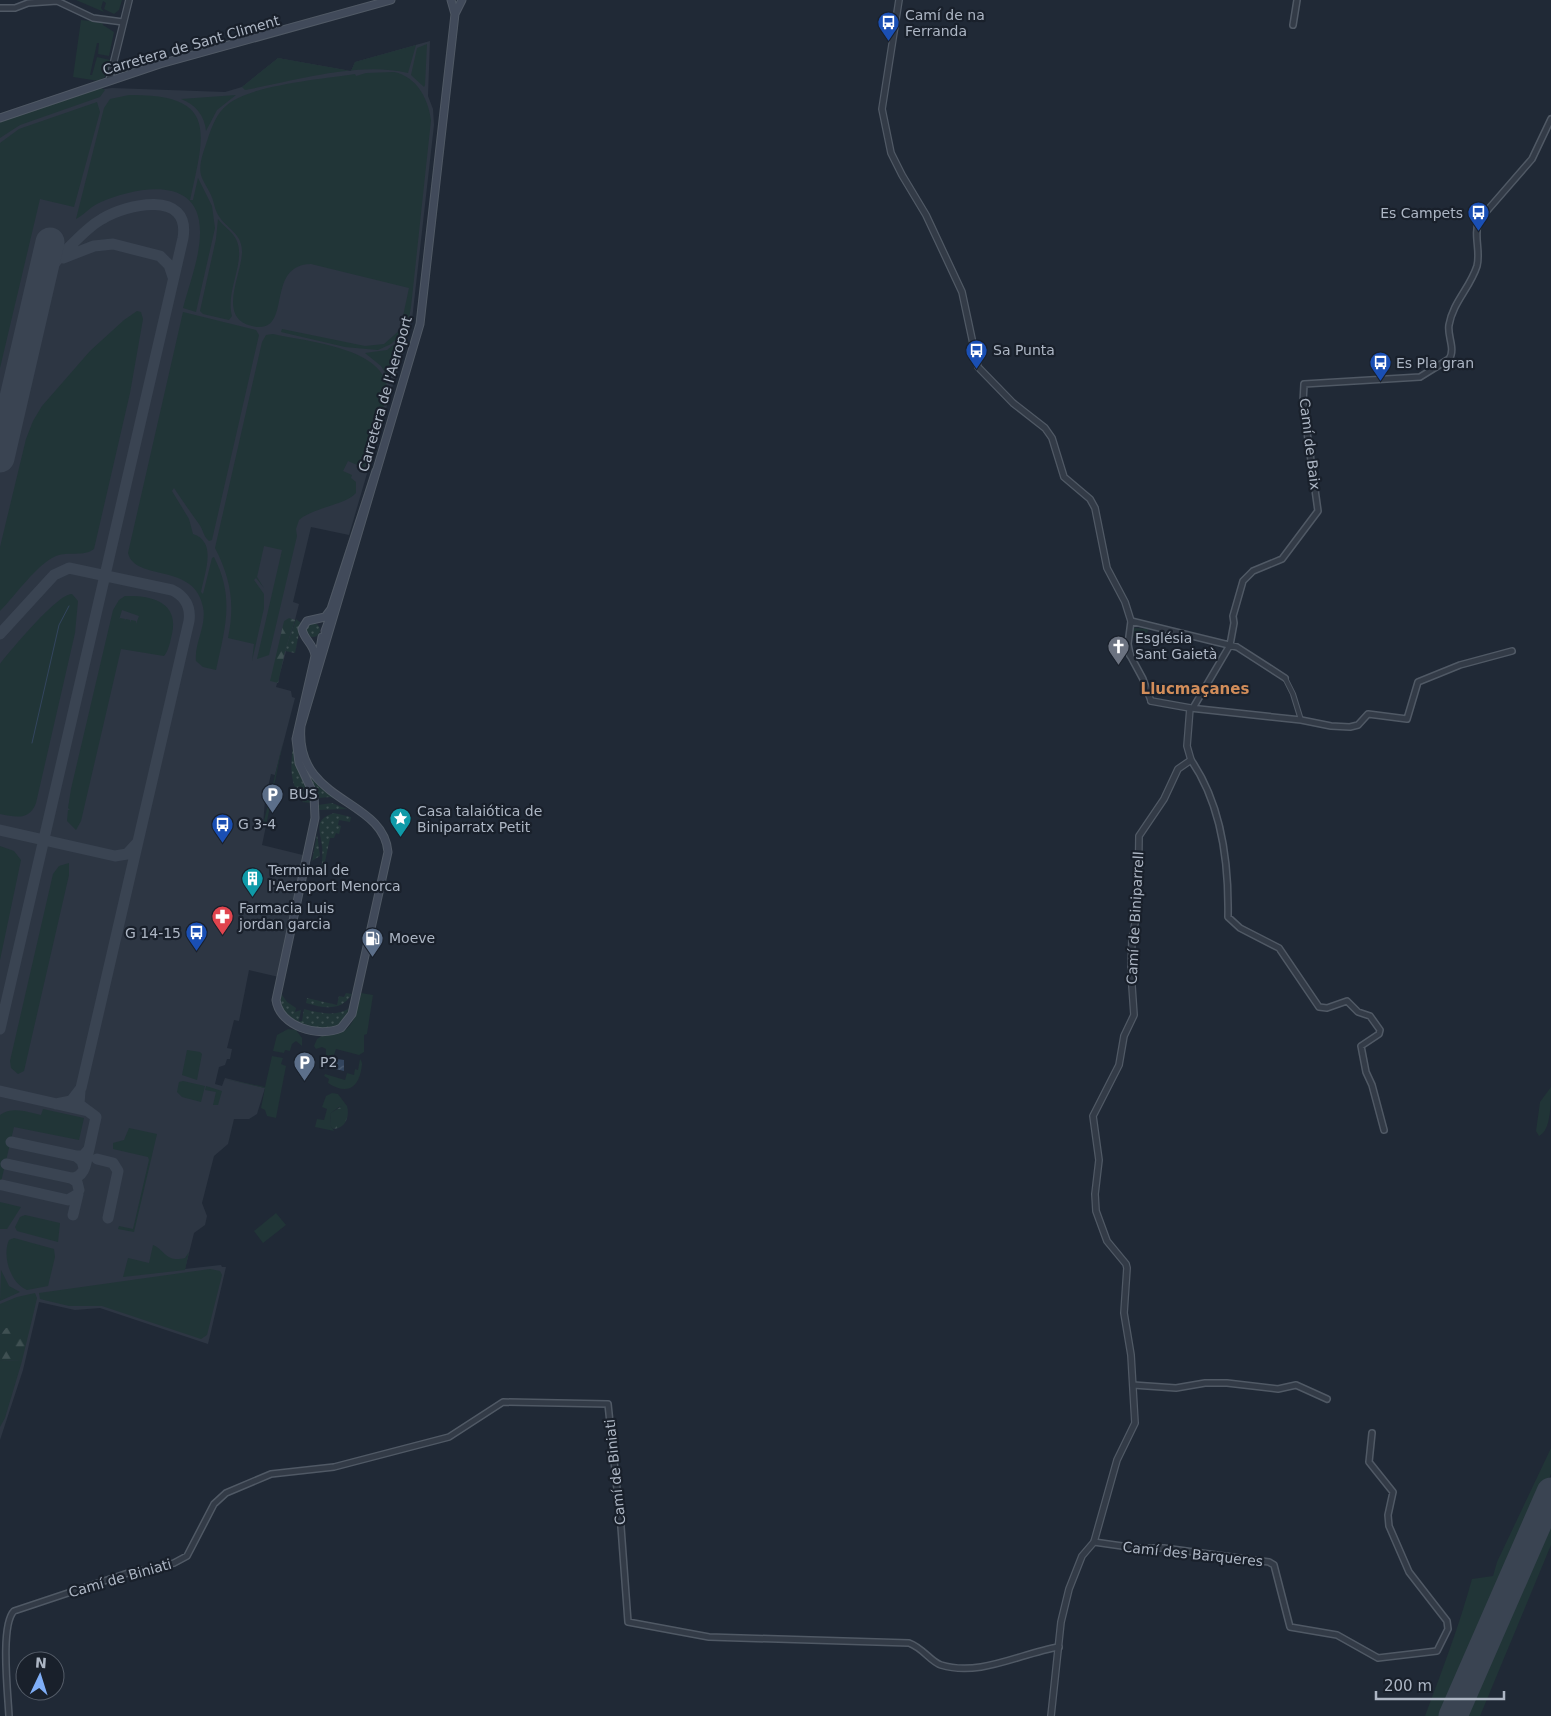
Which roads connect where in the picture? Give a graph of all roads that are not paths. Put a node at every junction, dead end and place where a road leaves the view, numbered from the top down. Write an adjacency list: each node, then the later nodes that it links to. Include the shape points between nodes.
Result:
1 (129, 0): 9 (street)
2 (391, 0): 11 (main road, Carretera de Sant Climent, via 160,64)
3 (451, 0): 8 (main road, Carretera de l'Aeroport)
4 (462, 0): 8 (main road, Carretera de l'Aeroport)
5 (899, 0): 17 (street, via 882,109 892,153 962,292 978,367 1013,403 1048,432 1064,477 1092,502 1107,568)
6 (1296, 0): 10 (street)
7 (0, 8): 9 (street, via 57,1 94,18)
8 (455, 14): 14 (main road, Carretera de l'Aeroport, via 420,324)
9 (123, 22): 11 (street)
10 (1293, 24)
11 (109, 82): 12 (main road, Carretera de Sant Climent)
12 (0, 118)
13 (1551, 119): 20 (street, Camí de Baix, via 1532,159 1479,220 1477,265 1469,286 1457,300 1449,325 1452,350 1449,359 1420,377 1304,384 1303,403 1319,508 1282,559 1245,577 1240,586)
14 (376, 471): 15 (main road, Carretera de l'Aeroport); 16 (main road, via 331,608 325,617)
15 (348, 572): 18 (main road); 22 (main road, Carretera de l'Aeroport)
16 (314, 619): 18 (main road, via 322,623); 19 (main road, via 303,626 302,632)
17 (1131, 621): 20 (street); 24 (street, via 1130,654)
18 (323, 634): 19 (main road, via 315,641); 22 (main road)
19 (307, 640): 22 (main road, Carretera de l'Aeroport, via 315,651 315,663 298,726 296,752 315,803 315,818 277,989 278,1009 282,1017 306,1028 324,1031 337,1030 348,1022 352,1014 388,857 386,840 376,826 313,774 304,758 302,722)
20 (1230, 644): 23 (street); 25 (street)
21 (1512, 651): 26 (street, via 1460,665 1418,682 1407,719 1368,714 1358,725 1350,728)
22 (315, 678)
23 (1285, 678): 26 (street)
24 (1150, 701): 25 (street)
25 (1192, 708): 26 (street); 27 (street, via 1187,746)
26 (1301, 720)
27 (1191, 760): 28 (street, via 1202,776 1219,823 1228,877 1228,917 1240,928 1279,948 1319,1006 1327,1008 1347,1001 1358,1012 1370,1016 1380,1030 1361,1046); 29 (street, Camí de Biniparrell, via 1178,769 1164,799 1139,836 1138,907 1131,964 1134,1016 1124,1036 1119,1065 1092,1121 1099,1160 1096,1211 1107,1242 1127,1268 1124,1313)
28 (1384, 1130)
29 (1133, 1384): 30 (street, via 1176,1388 1205,1383 1253,1384 1278,1389 1296,1385); 32 (street, Camí de Biniparrell, via 1134,1428 1117,1460)
30 (1327, 1399)
31 (1372, 1433): 32 (street, Camí des Barqueres, via 1369,1462 1394,1492 1388,1515 1390,1526 1409,1572 1447,1621 1448,1629 1437,1651 1378,1658 1337,1635 1290,1627 1274,1565 1270,1562)
32 (1094, 1542): 33 (street, Camí de Biniparrell, via 1082,1556 1070,1587 1061,1622)
33 (1059, 1647): 34 (street, Camí de Biniati, via 1006,1662 961,1667 938,1664 918,1646 909,1643 709,1637 628,1622 608,1404 503,1402 449,1437 334,1467 271,1474 255,1480 226,1494 214,1504 187,1556 152,1570 134,1571 14,1611 8,1619 5,1647); 35 (street, Camí de Biniparrell)
34 (9, 1716)
35 (1051, 1716)

